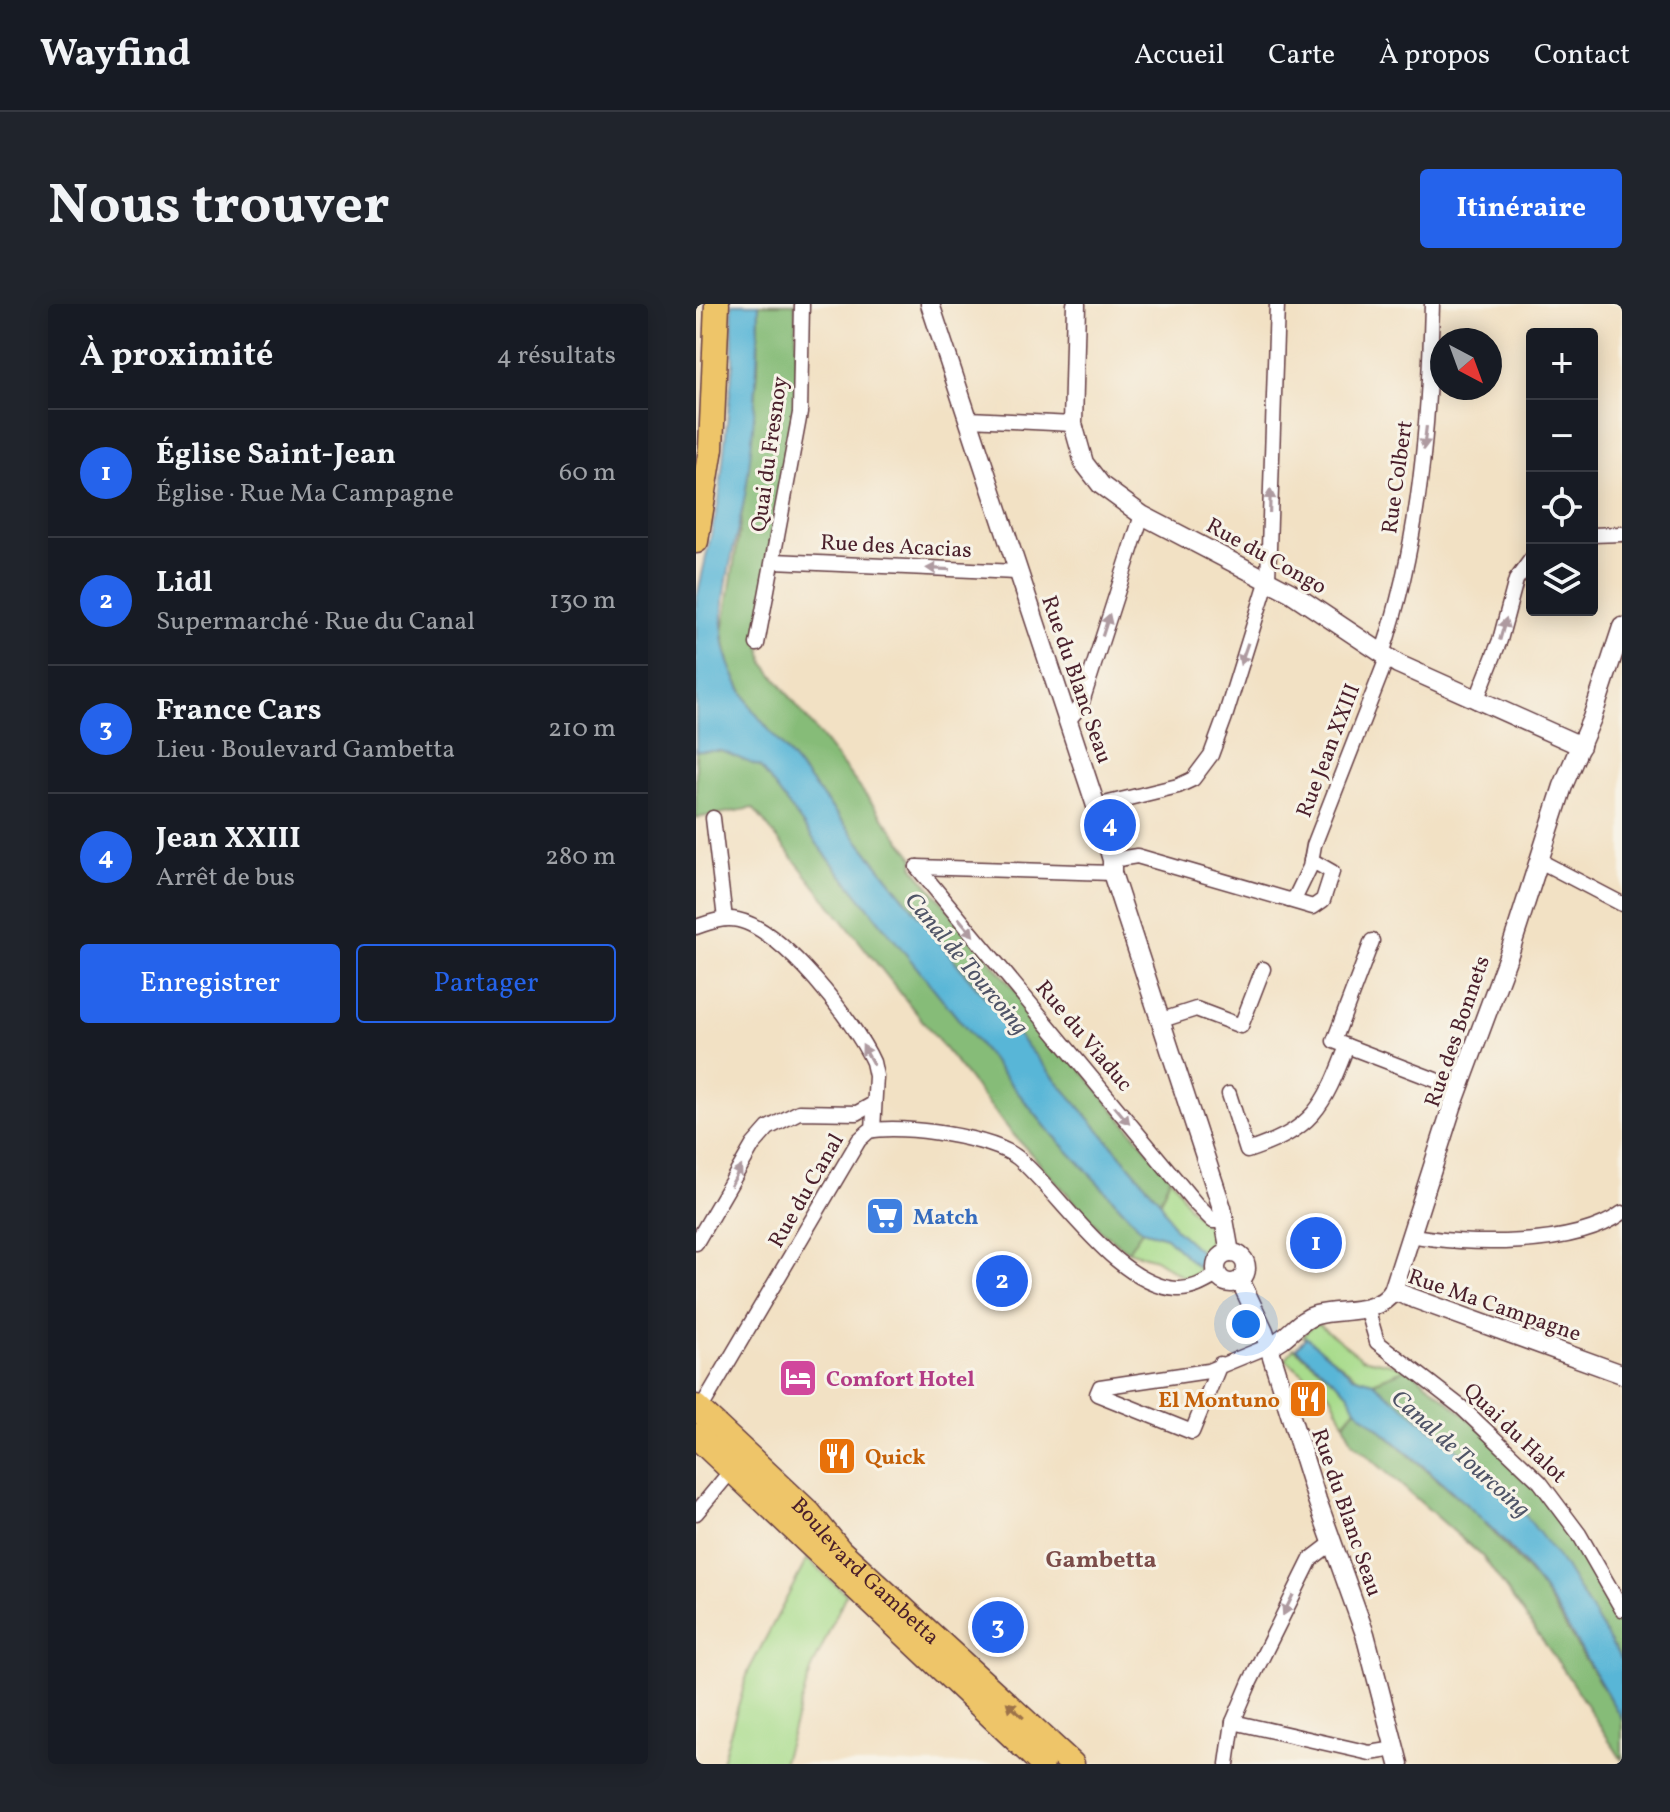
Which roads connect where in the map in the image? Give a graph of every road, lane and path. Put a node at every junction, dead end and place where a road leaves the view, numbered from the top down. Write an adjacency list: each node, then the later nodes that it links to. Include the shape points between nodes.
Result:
1 (702, 304): 10 (main road)
2 (717, 304): 14 (main road, via 713,420)
3 (802, 304): 15 (street, Quai du Fresnoy, via 800,413)
4 (930, 304): 8 (street, Rue du Blanc Seau)
5 (1076, 304): 9 (street, Rue du Congo)
6 (1277, 304): 18 (street, one-way to 6)
7 (1432, 304): 21 (street, Rue Colbert, one-way to 21, via 1430,396 1416,504)
8 (969, 419): 9 (street); 17 (street, Rue du Blanc Seau)
9 (1073, 424): 11 (street, Rue du Congo, via 1090,474)
10 (696, 449)
11 (1142, 515): 18 (street, Rue du Congo); 23 (street, one-way to 11, via 1081,705)
12 (1622, 534): 13 (street)
13 (1598, 535)
14 (696, 541)
15 (774, 561): 17 (street, Rue des Acacias, one-way to 15); 20 (street)
16 (1526, 566): 22 (street, one-way to 16, via 1516,580)
17 (1016, 572): 23 (street, Rue du Blanc Seau)
18 (1268, 579): 21 (street, Rue du Congo); 25 (street, one-way to 25, via 1206,765 1178,786)
19 (1622, 627): 24 (street, Rue des Bonnets)
20 (757, 644)
21 (1384, 656): 22 (street, Rue du Congo); 27 (street, Rue Jean XXIII)
22 (1476, 701): 24 (street, Rue du Congo)
23 (1067, 722): 25 (street, Rue du Blanc Seau)
24 (1581, 746): 28 (street, Rue des Bonnets)
25 (1096, 806): 29 (street, Rue du Blanc Seau)
26 (713, 818): 32 (street)
27 (1311, 860): 30 (street, Rue Jean XXIII, via 1302,888); 30 (street, via 1332,872 1323,900 1313,907)
28 (1538, 860): 31 (street); 38 (street, Rue des Bonnets)
29 (1112, 866): 30 (street, via 1137,856); 36 (street, Rue du Blanc Seau); 44 (street, Rue du Viaduc, one-way to 44, via 917,867 1196,1204 1213,1221)
30 (1289, 900)
31 (1622, 904)
32 (725, 919): 33 (street); 40 (street, one-way to 32, via 876,1076 871,1057 806,968 768,933)
33 (696, 927)
34 (1372, 941): 37 (street, via 1334,1041)
35 (1263, 969): 36 (street, via 1241,1026 1196,1009)
36 (1162, 1020): 44 (street, Rue du Blanc Seau)
37 (1347, 1046): 38 (street); 39 (street, via 1321,1108 1284,1138 1247,1151)
38 (1459, 1089): 45 (street, Rue des Bonnets)
39 (1229, 1094)
40 (873, 1104): 41 (street, via 864,1111); 42 (street)
41 (837, 1111): 42 (street); 46 (street, one-way to 41, via 762,1134 799,1112)
42 (867, 1133): 48 (street, Rue du Canal, via 957,1136 1010,1153 1099,1245 1134,1271 1180,1290); 57 (street, Rue du Canal)
43 (1621, 1215): 45 (street, via 1570,1235 1463,1243)
44 (1226, 1221): 47 (street, Rue du Blanc Seau)
45 (1410, 1235): 50 (street, Rue des Bonnets)
46 (696, 1243)
47 (1230, 1253): 48 (street, via 1219,1259); 49 (street, via 1245,1263)
48 (1217, 1275): 49 (street, via 1227,1283)
49 (1240, 1280): 52 (street, Rue du Blanc Seau)
50 (1393, 1291): 51 (street, Rue Ma Campagne, via 1384,1302); 54 (street, Rue Ma Campagne)
51 (1367, 1308): 52 (street, Rue Ma Campagne, via 1309,1317); 62 (street, Quai du Halot, via 1374,1338 1382,1347 1461,1407 1527,1467 1579,1534)
52 (1269, 1346): 53 (street); 61 (street, Rue du Blanc Seau)
53 (1220, 1364): 55 (street, via 1208,1371); 56 (street, via 1192,1432)
54 (1622, 1374)
55 (1143, 1381): 56 (street); 56 (street, via 1100,1387 1097,1394)
56 (1134, 1410)
57 (697, 1411): 59 (main road, Boulevard Gambetta)
58 (696, 1436): 59 (main road, Boulevard Gambetta)
59 (739, 1462): 60 (street); 65 (main road, Boulevard Gambetta); 66 (main road, Boulevard Gambetta, one-way to 59, via 846,1556 809,1513)
60 (696, 1513)
61 (1332, 1543): 63 (street, one-way to 63, via 1311,1559); 64 (street, Rue du Blanc Seau, via 1370,1650)
62 (1622, 1609)
63 (1233, 1722): 64 (street); 67 (street)
64 (1397, 1756)
65 (1042, 1764)
66 (1072, 1764)
67 (1227, 1764)

